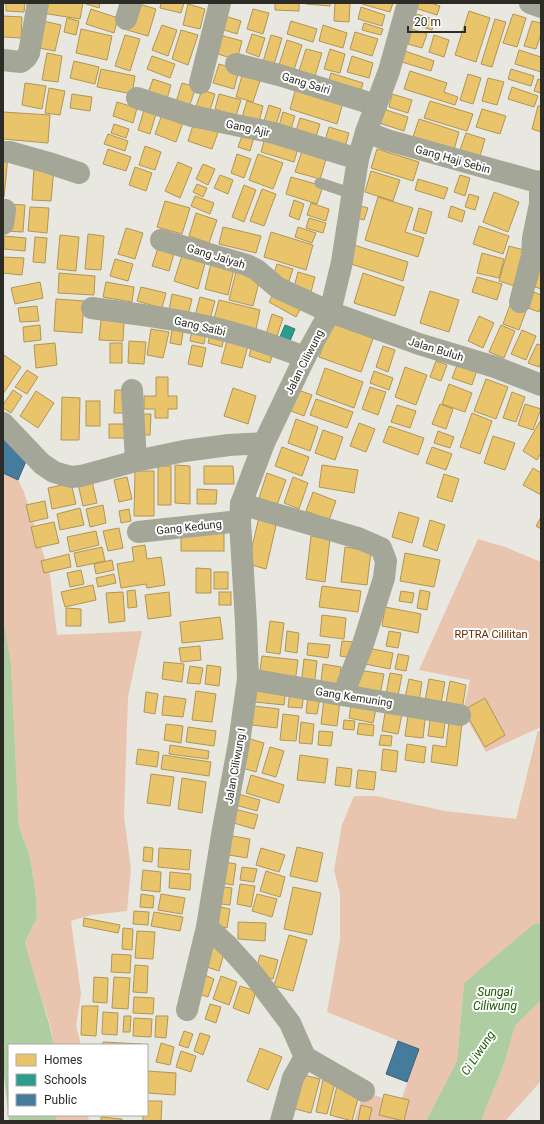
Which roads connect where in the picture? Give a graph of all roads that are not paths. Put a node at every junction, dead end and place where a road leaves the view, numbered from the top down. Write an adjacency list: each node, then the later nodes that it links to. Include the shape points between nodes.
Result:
1 (38, 3): 6 (street, via 26,58 21,62)
2 (220, 3): 8 (street)
3 (408, 3): 10 (street, Jalan Ciliwung, via 389,71)
4 (530, 3): 5 (street)
5 (541, 6)
6 (3, 60)
7 (236, 64): 10 (street, Gang Sairi)
8 (200, 83)
9 (137, 98): 13 (street, Gang Ajir, via 192,116 274,133)
10 (376, 105): 11 (street, Jalan Ciliwung)
11 (366, 132): 13 (street, Jalan Ciliwung); 15 (street, Gang Haji Sebin)
12 (3, 152): 14 (street, via 49,163)
13 (358, 159): 17 (street, Jalan Ciliwung)
14 (79, 174)
15 (541, 182): 19 (street, via 532,256)
16 (320, 183): 17 (lane)
17 (353, 194): 21 (street, Jalan Ciliwung, via 342,262)
18 (161, 240): 21 (street, Gang Jaiyah, via 246,265 257,270 278,288)
19 (520, 302)
20 (92, 308): 22 (street, Gang Saibi, via 210,327)
21 (330, 312): 22 (street, Jalan Ciliwung); 23 (street, Jalan Buluh)
22 (305, 357): 26 (street, Jalan Ciliwung)
23 (541, 385)
24 (132, 390): 27 (street)
25 (3, 423): 27 (street, via 42,464 54,472 71,477)
26 (264, 443): 27 (street, via 184,450); 28 (street, Jalan Ciliwung I)
27 (136, 460)
28 (240, 513): 29 (street, Gang Kedung); 30 (street, Jalan Ciliwung I); 31 (street, via 358,538 381,548 386,562 384,578 363,644)
29 (138, 532)
30 (248, 679): 31 (street, Gang Kemuning); 33 (street, Jalan Ciliwung I)
31 (343, 695): 32 (street, Gang Kemuning)
32 (460, 715)
33 (207, 927): 34 (street, Jalan Ciliwung I); 35 (street, via 254,975 290,1023)
34 (188, 1010)
35 (305, 1056): 36 (street); 37 (street, via 293,1078)
36 (364, 1091)
37 (281, 1121)

